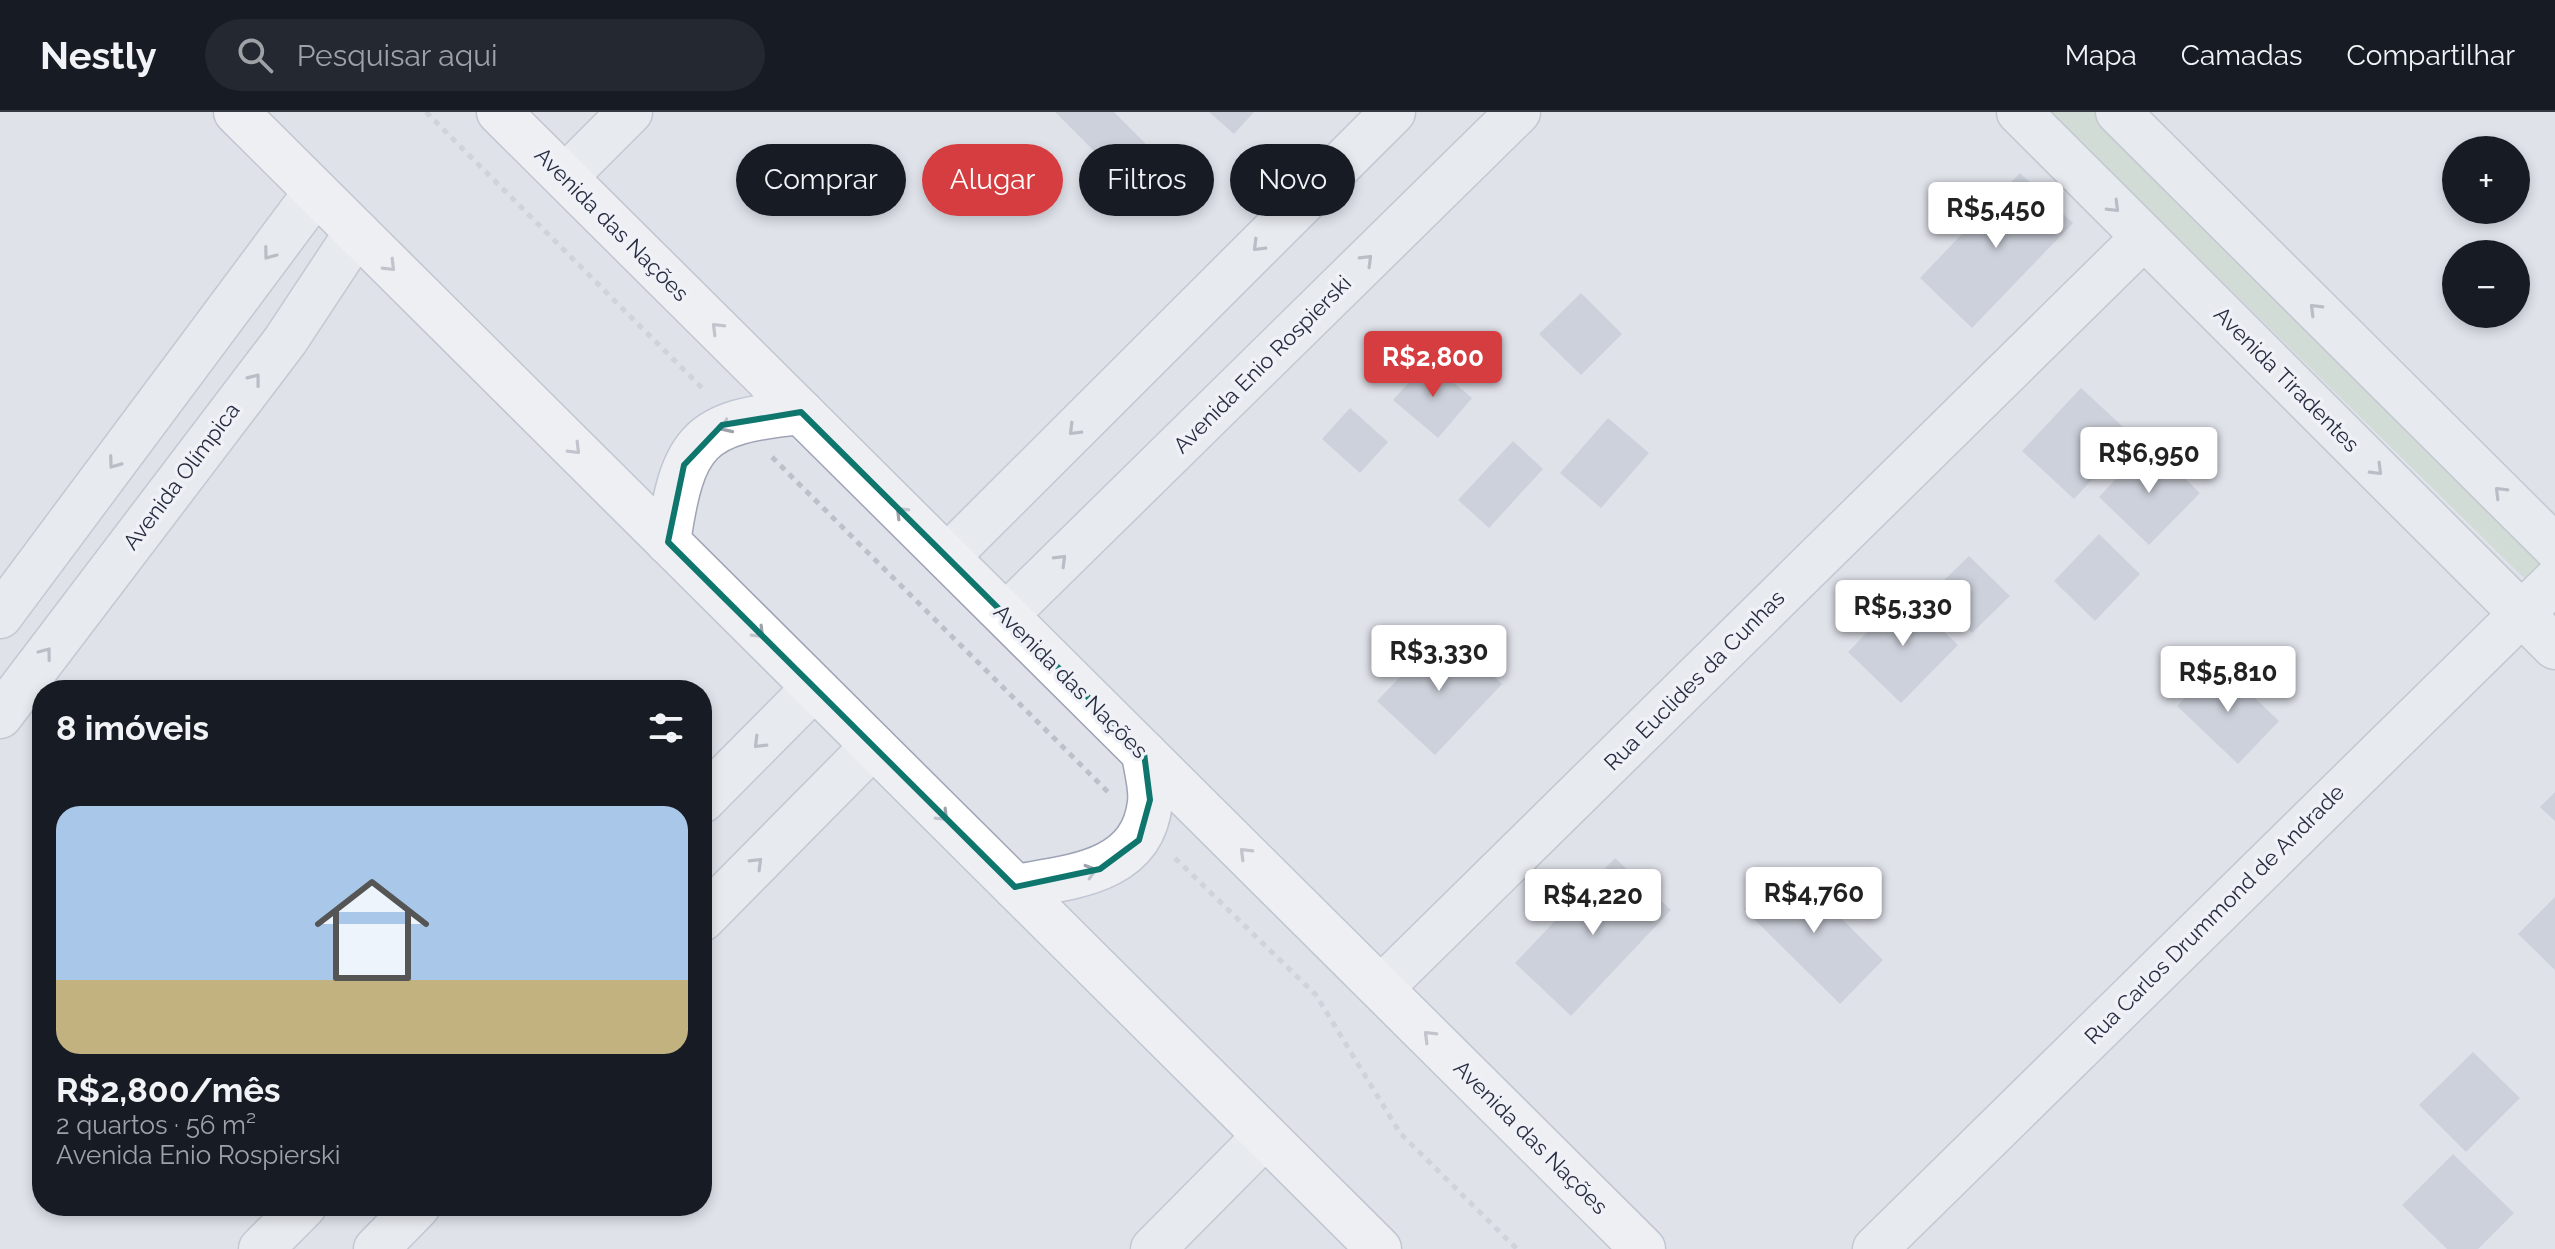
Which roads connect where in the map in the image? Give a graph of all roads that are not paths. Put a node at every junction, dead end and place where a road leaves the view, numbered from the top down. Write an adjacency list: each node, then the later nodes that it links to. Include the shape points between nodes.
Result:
1 (236, 112): 9 (main road)
2 (499, 112): 8 (main road, Avenida das Nações)
3 (630, 112): 8 (street)
4 (1393, 112): 15 (street, one-way to 15)
5 (1518, 112): 18 (street, Avenida Enio Rospierski, one-way to 5)
6 (2019, 112): 11 (street, Avenida Tiradentes, one-way to 11)
7 (2118, 112): 14 (street, one-way to 7)
8 (565, 177): 12 (main road, Avenida das Nações, one-way to 8)
9 (316, 192): 10 (main road); 19 (street, one-way to 19)
10 (357, 232): 13 (main road, one-way to 13); 22 (street, Avenida Olímpica, one-way to 10, via 285,341)
11 (2144, 237): 17 (street, Avenida Tiradentes, one-way to 17); 28 (street, Rua Euclides da Cunhas)
12 (801, 412): 13 (main road, one-way to 13, via 722,425 697,445 684,465); 15 (main road, Avenida das Nações, one-way to 12)
13 (668, 542): 21 (main road, one-way to 21)
14 (2555, 547)
15 (947, 557): 18 (main road, Avenida das Nações)
16 (2555, 581): 17 (street, Rua Carlos Drummond de Andrade)
17 (2521, 613): 20 (street, Avenida Tiradentes); 37 (street, Rua Carlos Drummond de Andrade)
18 (1006, 615): 24 (main road, Avenida das Nações)
19 (0, 616)
20 (2555, 647)
21 (814, 688): 23 (main road); 25 (street, one-way to 25)
22 (0, 716)
23 (873, 746): 26 (main road, one-way to 26); 27 (street, one-way to 23)
24 (1144, 753): 26 (main road, one-way to 24, via 1100,869 1121,859 1139,840 1150,800); 28 (main road, Avenida das Nações, one-way to 24)
25 (712, 791)
26 (1015, 887): 29 (main road)
27 (712, 909)
28 (1381, 988): 36 (main road, Avenida das Nações, one-way to 28)
29 (1265, 1136): 34 (street); 35 (main road)
30 (294, 1216): 32 (street)
31 (408, 1216): 33 (street)
32 (261, 1249)
33 (376, 1249)
34 (1153, 1249)
35 (1379, 1249)
36 (1643, 1249)
37 (1875, 1249)

